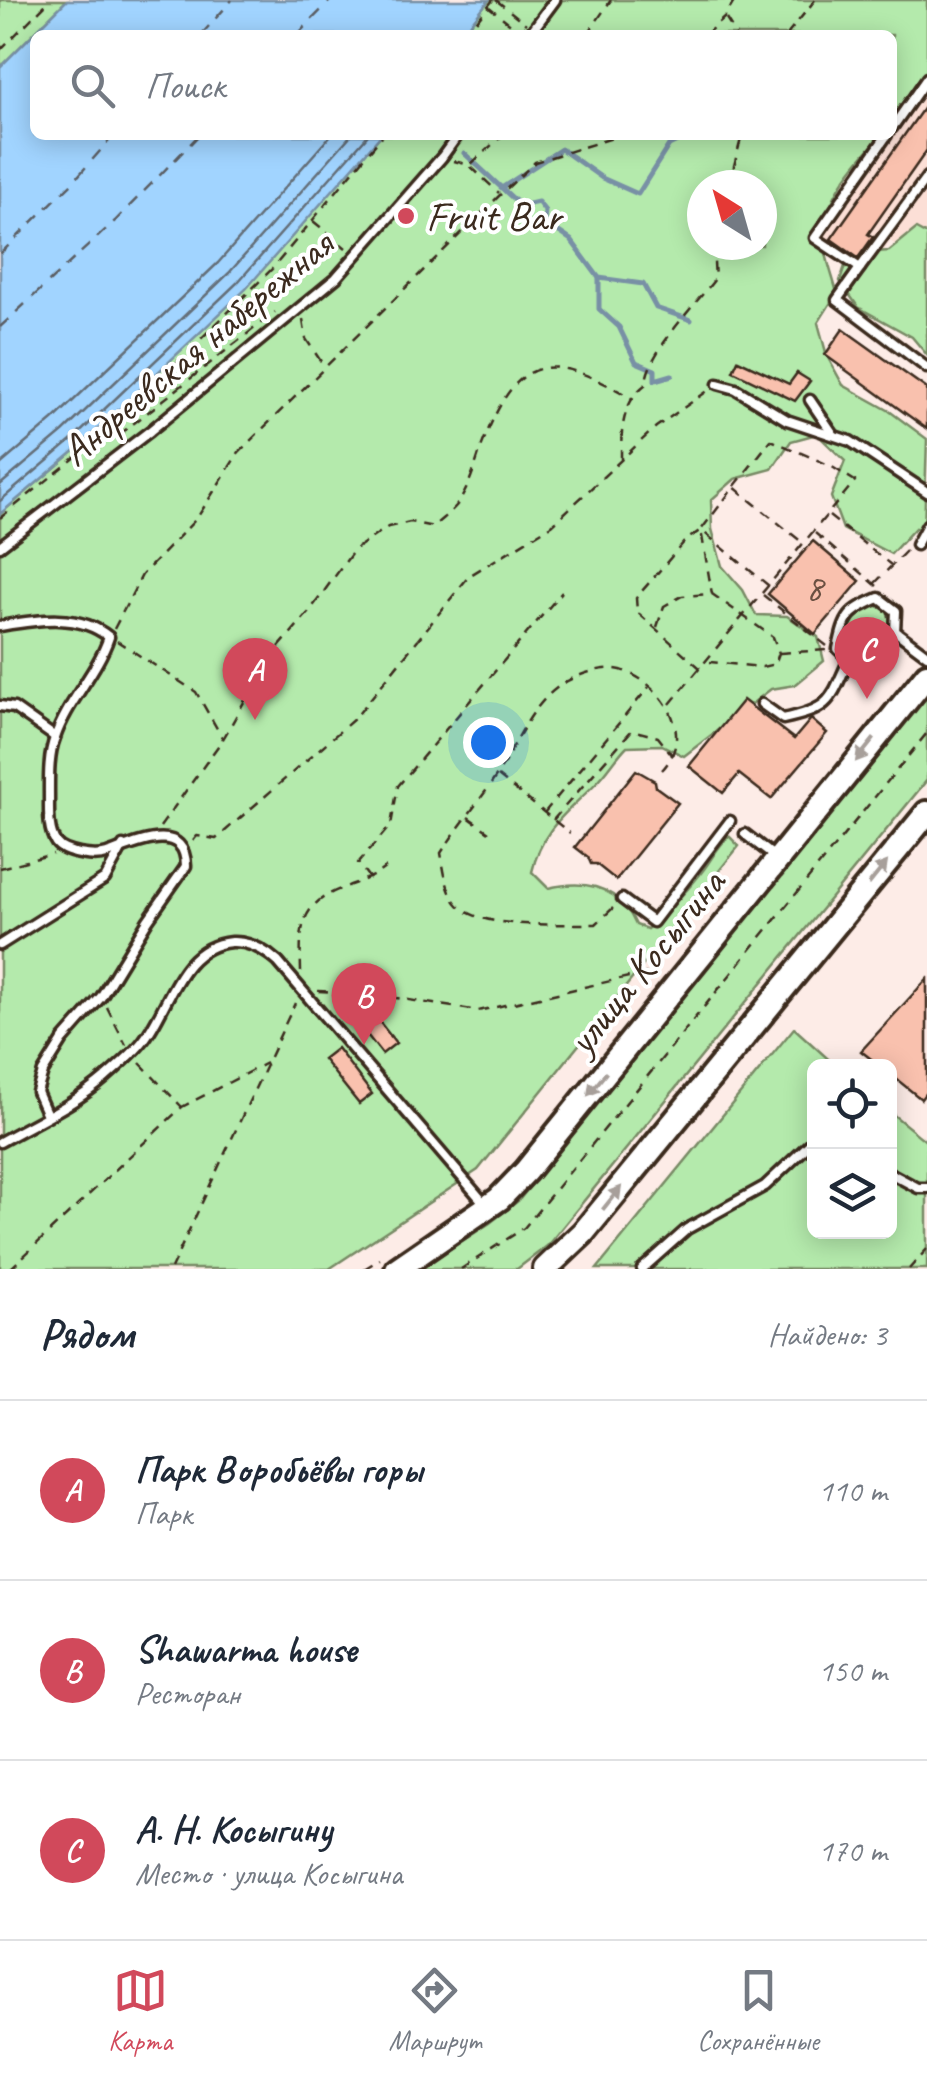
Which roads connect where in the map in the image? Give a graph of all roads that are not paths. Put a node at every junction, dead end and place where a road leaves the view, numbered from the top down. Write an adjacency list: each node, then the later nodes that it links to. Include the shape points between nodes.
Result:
1 (554, 0): 2 (lane)
2 (533, 30)
3 (927, 78): 4 (lane)
4 (897, 121)
5 (454, 140): 18 (lane, Андреевская набережная, via 336,278 289,308 150,431)
6 (884, 140): 10 (lane, via 815,238)
7 (927, 177): 8 (lane)
8 (916, 192): 9 (lane); 10 (lane)
9 (927, 200)
10 (860, 268): 11 (lane, via 837,300)
11 (927, 368)
12 (718, 384): 14 (lane, via 787,420)
13 (810, 400): 14 (lane)
14 (833, 434): 15 (lane)
15 (927, 492)
16 (927, 524): 17 (lane)
17 (916, 545)
18 (0, 546)
19 (0, 626): 26 (lane, via 41,619 95,625 110,637)
20 (895, 630): 21 (lane); 22 (lane); 22 (lane, via 896,612 880,598 855,608 843,623 838,649)
21 (927, 655)
22 (849, 659): 24 (lane, via 830,702 807,714 783,718)
23 (927, 675): 31 (main road, улица Косыгина, one-way to 31)
24 (762, 704)
25 (0, 706): 26 (lane, via 14,708)
26 (55, 737): 30 (lane, via 49,820 56,844 104,856)
27 (927, 813): 41 (main road, one-way to 27, via 584,1232)
28 (730, 820): 32 (lane, via 652,922)
29 (744, 834): 31 (lane)
30 (123, 846): 33 (lane, via 105,880); 34 (lane, via 153,836 176,844 186,866 43,1072 37,1092)
31 (776, 858): 39 (main road, улица Косыгина, one-way to 39, via 526,1171)
32 (622, 898)
33 (0, 945)
34 (47, 1116): 35 (lane); 39 (lane, via 103,1080 144,1041 195,957 240,942 266,951)
35 (0, 1142)
36 (807, 1147): 42 (lane, via 765,1186 687,1228)
37 (897, 1177): 38 (lane)
38 (927, 1188)
39 (488, 1208): 40 (main road, улица Косыгина)
40 (398, 1269)
41 (545, 1269)
42 (642, 1269)

